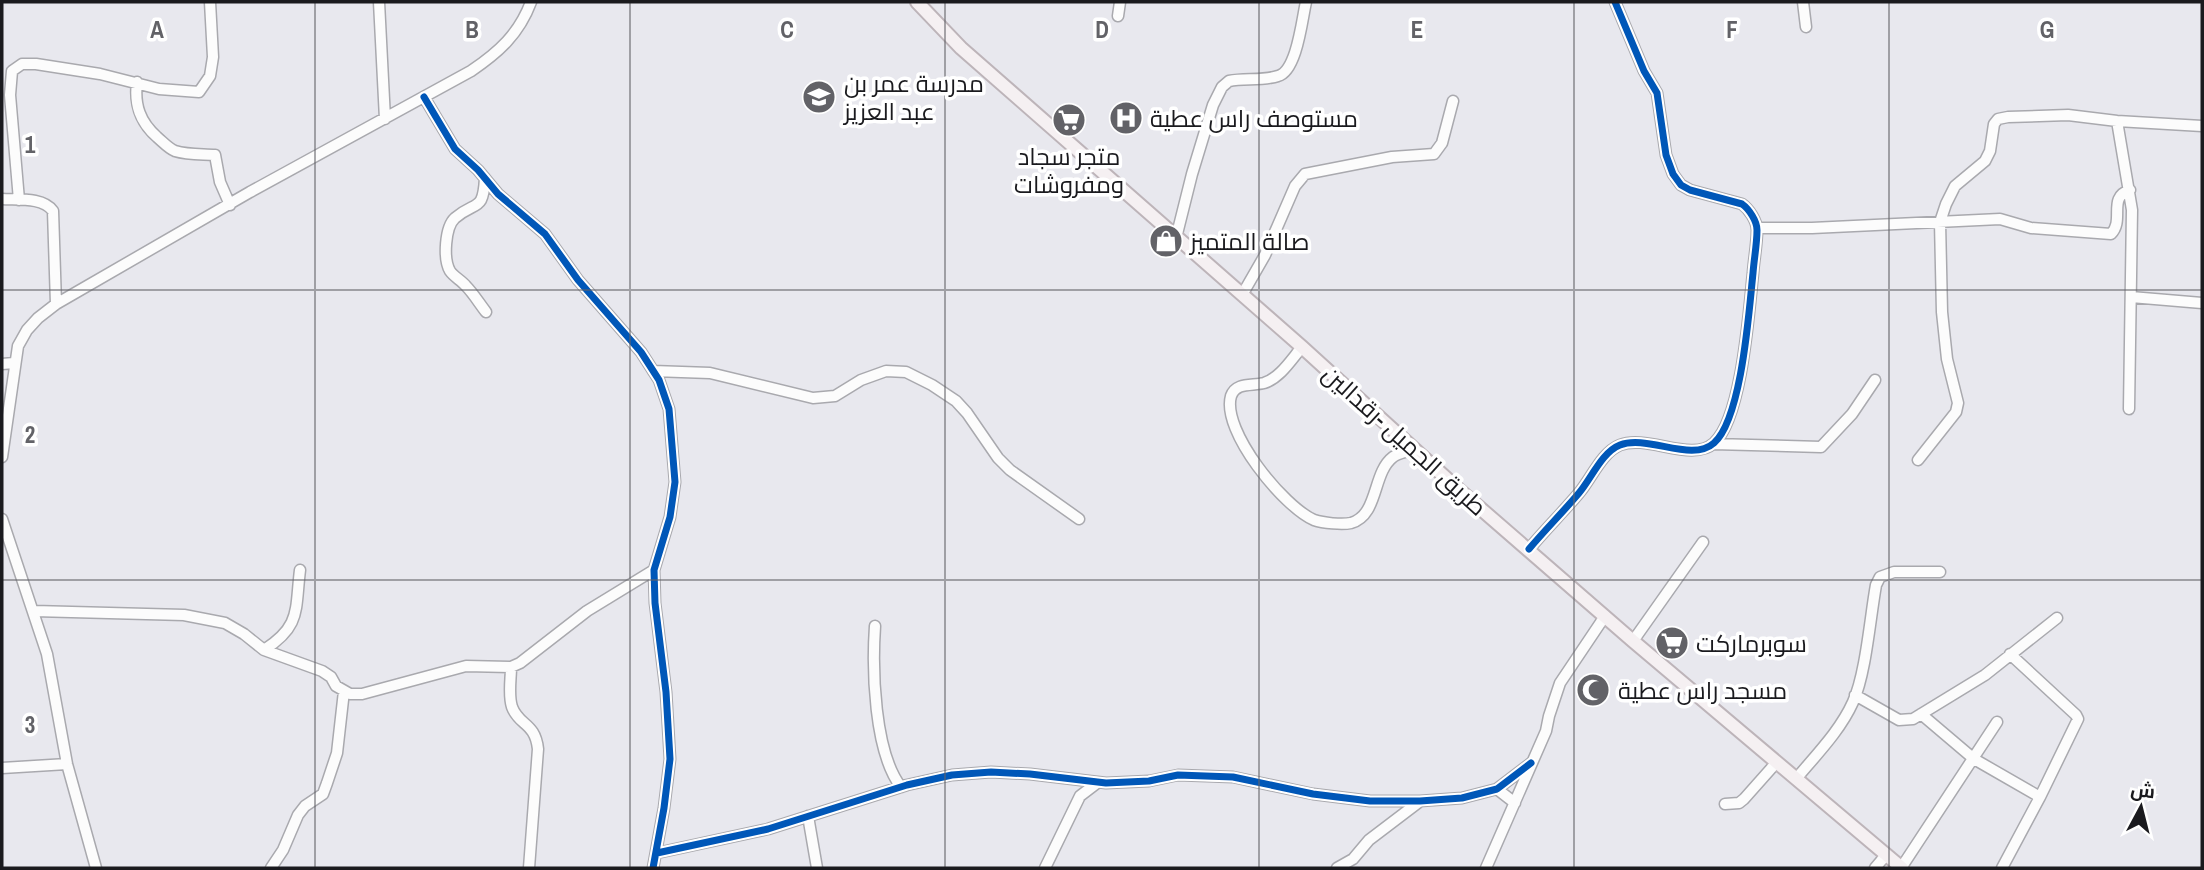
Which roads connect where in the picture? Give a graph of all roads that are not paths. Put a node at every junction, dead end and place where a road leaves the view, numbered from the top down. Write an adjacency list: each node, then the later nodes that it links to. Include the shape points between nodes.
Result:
1 (210, 2): 11 (street, via 211,76 199,92 183,93)
2 (379, 2): 14 (street)
3 (531, 2): 12 (street, via 511,40 495,55)
4 (916, 2): 24 (main road, طريق الجميل -رقدالين, via 961,48)
5 (1120, 2): 9 (street)
6 (1306, 2): 24 (street, via 1287,71 1279,76 1229,81 1217,94)
7 (1615, 2): 23 (street, via 1657,93 1673,174 1690,190 1747,207)
8 (1804, 2): 10 (street)
9 (1118, 16)
10 (1806, 27)
11 (137, 82): 20 (street, via 36,64 22,64 12,71); 21 (street, via 138,112 149,131 173,150 215,155)
12 (424, 97): 14 (street); 17 (street, via 455,149)
13 (1452, 101): 25 (street, via 1442,143 1434,154 1305,174)
14 (385, 119): 21 (street)
15 (2117, 121): 16 (street); 18 (street); 22 (street, via 2068,115 1998,120 1985,161 1955,186)
16 (2202, 126)
17 (485, 178): 29 (street, via 480,202 454,219 449,229 447,264); 33 (street, via 545,234)
18 (2130, 190): 22 (street, via 2119,197 2116,228 2111,234 2044,230 2000,219); 26 (street)
19 (2, 199): 20 (street)
20 (19, 200): 28 (street, via 40,202 53,211)
21 (230, 205): 28 (street)
22 (1940, 222): 23 (street); 39 (street, via 1942,312 1958,402 1956,412)
23 (1758, 228): 36 (street, via 1744,353 1724,430)
24 (1176, 238): 25 (main road, طريق الجميل -رقدالين)
25 (1242, 295): 30 (main road, طريق الجميل -رقدالين)
26 (2131, 297): 27 (street); 35 (street)
27 (2202, 303)
28 (56, 304): 31 (street, via 27,330)
29 (486, 312)
30 (1302, 347): 37 (main road, طريق الجميل -رقدالين); 37 (street, via 1276,378 1234,390 1231,398 1237,436 1250,458 1297,509 1315,520 1349,523 1360,519 1383,470 1393,457)
31 (14, 363): 32 (street); 38 (street)
32 (2, 364)
33 (653, 371): 41 (street, via 710,373 813,398 835,396 886,371 906,372 956,401 1010,470); 45 (street, via 668,409 675,482)
34 (1875, 380): 36 (street, via 1852,414 1821,446)
35 (2129, 409)
36 (1713, 444): 43 (street, via 1683,450 1633,442 1611,450)
37 (1413, 449): 43 (main road, طريق الجميل -رقدالين)
38 (2, 457)
39 (1918, 460)
40 (2, 519): 47 (street)
41 (1079, 519)
42 (1703, 542): 51 (street)
43 (1529, 549): 48 (main road, طريق الجميل -رقدالين)
44 (300, 570): 52 (street, via 292,626)
45 (654, 570): 54 (street, via 587,611); 73 (street, via 670,759)
46 (1940, 572): 56 (street, via 1894,572 1880,577)
47 (34, 611): 52 (street, via 184,615 225,624); 62 (street, via 47,653)
48 (1605, 616): 51 (main road, طريق الجميل -رقدالين); 60 (street, via 1560,682)
49 (2057, 618): 53 (street)
50 (875, 626): 66 (street, via 872,666 880,718 890,766)
51 (1633, 641): 61 (main road, طريق الجميل -رقدالين)
52 (264, 650): 55 (street, via 322,671)
53 (2010, 654): 57 (street, via 1975,683); 68 (street, via 2078,719)
54 (511, 667): 55 (street, via 466,666 362,694); 77 (street, via 511,705 537,734)
55 (344, 691): 76 (street, via 337,753 323,794 298,815)
56 (1855, 695): 57 (street, via 1899,720); 64 (street, via 1838,728)
57 (1921, 714): 59 (street)
58 (1997, 722): 59 (street)
59 (1974, 759): 68 (street); 84 (street)
60 (1531, 763): 67 (street); 70 (street)
61 (1776, 763): 64 (main road, طريق الجميل -رقدالين); 71 (street, via 1744,799)
62 (67, 764): 63 (street); 75 (street)
63 (2, 768)
64 (1796, 779): 74 (main road, طريق الجميل -رقدالين)
65 (1097, 782): 66 (street, via 991,772); 69 (street, via 1138,782 1178,775 1233,777 1313,794); 80 (street, via 1080,796)
66 (901, 787): 72 (street)
67 (1497, 789): 69 (street); 70 (street)
68 (2040, 797): 85 (street)
69 (1420, 801): 81 (street)
70 (1515, 803): 82 (street)
71 (1725, 804)
72 (808, 816): 73 (street); 79 (street)
73 (657, 853): 78 (street)
74 (1886, 855): 83 (street); 84 (main road, طريق الجميل -رقدالين)
75 (96, 868)
76 (271, 868)
77 (528, 868)
78 (653, 868)
79 (817, 868)
80 (1045, 868)
81 (1337, 868)
82 (1486, 868)
83 (1875, 868)
84 (1901, 868)
85 (2002, 868)

